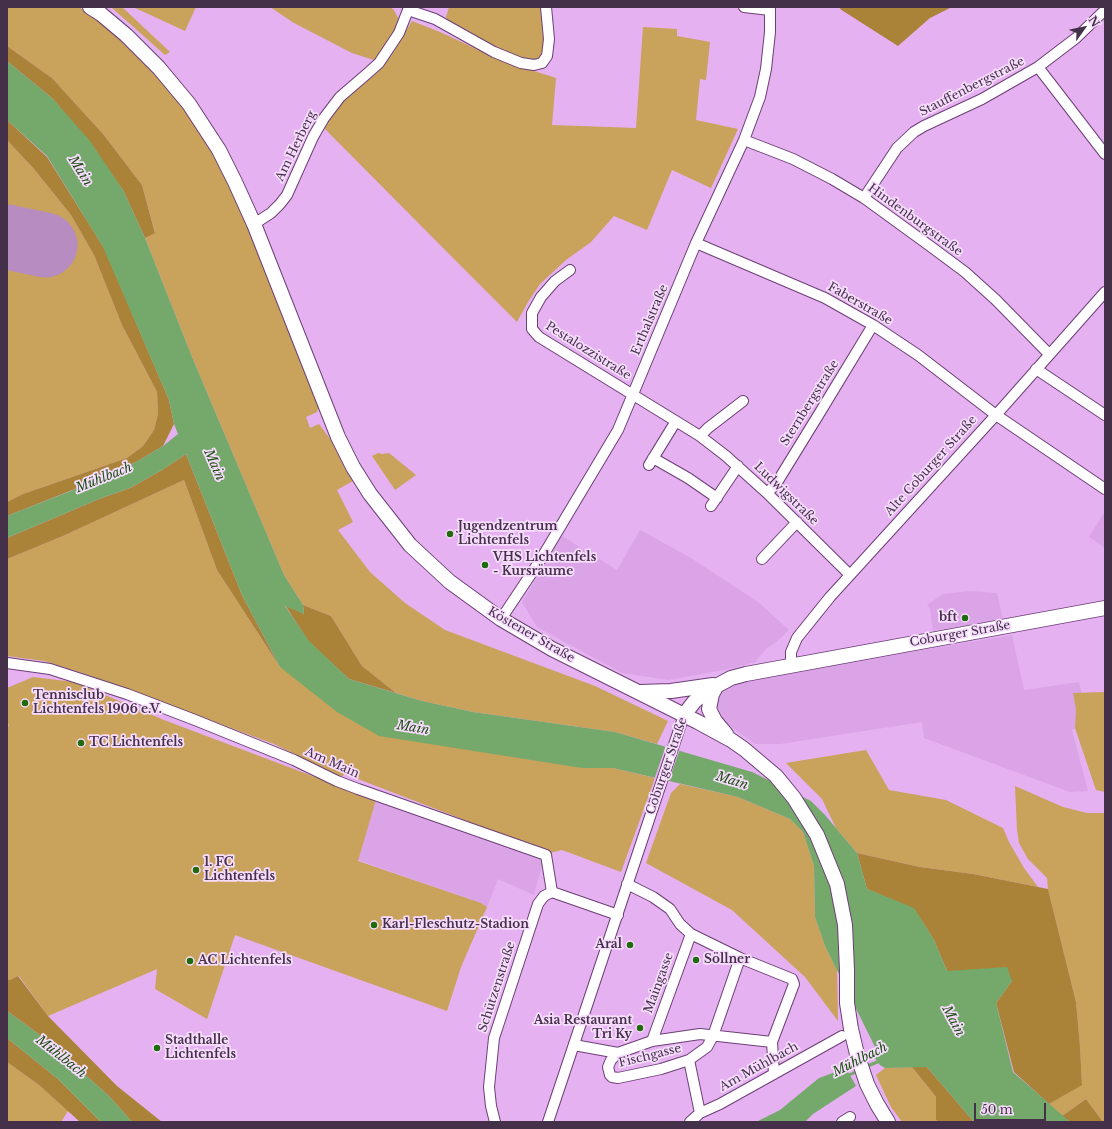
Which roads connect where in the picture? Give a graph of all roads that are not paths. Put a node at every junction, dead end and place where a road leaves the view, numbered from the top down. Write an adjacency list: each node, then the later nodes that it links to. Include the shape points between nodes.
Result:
1 (90, 7): 10 (street, Köstener Straße, via 126,35 159,68 189,104 219,150)
2 (546, 7): 10 (street, Am Herberg, via 549,39 547,56 542,63 534,66 494,52 435,19 408,10 399,32 379,63 340,97 324,118 287,195 271,213)
3 (744, 7): 4 (street, Erthalstraße)
4 (770, 9): 7 (street, Erthalstraße, via 766,69 760,97)
5 (1105, 10): 6 (street, Stauffenbergstraße, via 1076,38)
6 (1038, 67): 8 (street); 9 (street, Stauffenbergstraße, via 982,99 914,132 897,148)
7 (744, 140): 9 (street, Hindenburgstraße, via 793,159); 11 (street, Erthalstraße)
8 (1105, 154)
9 (864, 198): 15 (street, Hindenburgstraße, via 964,272 996,300)
10 (254, 224): 30 (street, Köstener Straße, via 338,437 353,467 370,494 410,545 471,599)
11 (696, 243): 14 (street, Faberstraße, via 824,298); 17 (street, Erthalstraße)
12 (570, 270): 17 (street, Pestalozzistraße, via 555,281 541,297 532,313 532,329 538,337)
13 (1105, 292): 15 (street, Alte Coburger Straße)
14 (872, 325): 19 (street, Faberstraße, via 918,355); 25 (street, Sternbergstraße, via 776,484)
15 (1049, 354): 16 (street, Alte Coburger Straße)
16 (1036, 369): 19 (street, Alte Coburger Straße); 20 (street)
17 (632, 394): 21 (street, Ludwigstraße); 30 (street, Erthalstraße, via 618,430 541,559)
18 (744, 401): 22 (street)
19 (996, 415): 24 (street, Faberstraße); 28 (street, Alte Coburger Straße)
20 (1105, 415)
21 (676, 421): 22 (street, Ludwigstraße); 23 (street, via 651,461 676,470 714,502)
22 (700, 436): 23 (street, Ludwigstraße)
23 (738, 466): 25 (street, Ludwigstraße)
24 (1105, 489)
25 (767, 493): 26 (street, Ludwigstraße)
26 (797, 522): 27 (street); 28 (street, Ludwigstraße)
27 (762, 559)
28 (850, 574): 32 (street, Alte Coburger Straße, via 797,638 791,652)
29 (1105, 608): 32 (street, Coburger Straße)
30 (501, 619): 34 (street, Köstener Straße, via 552,649)
31 (7, 663): 38 (street, Am Main, via 50,669 127,694 287,757 358,790 546,855)
32 (791, 665): 33 (street, Coburger Straße, via 731,678)
33 (717, 685): 34 (street, Köstener Straße); 35 (street, Coburger Straße, via 699,697); 36 (street, via 712,694 710,709 715,721)
34 (638, 692): 35 (street, Köstener Straße)
35 (684, 715): 36 (street, Köstener Straße); 37 (street, Coburger Straße)
36 (731, 740): 54 (street, via 776,776 818,835 841,898 848,970 847,1003 851,1029 863,1071)
37 (627, 884): 39 (street, Coburger Straße); 40 (street, via 670,909)
38 (552, 892): 39 (street); 51 (street, Schützenstraße, via 544,896 538,904 494,1038 489,1087)
39 (618, 915): 46 (street, Coburger Straße)
40 (691, 934): 41 (street); 44 (street, Maingasse)
41 (740, 958): 42 (street); 45 (street, via 792,979 794,984)
42 (713, 1036): 44 (street, Fischgasse, via 700,1034); 45 (street, Fischgasse); 48 (street, Fischgasse, via 707,1047)
43 (842, 1036): 49 (street, Am Mühlbach)
44 (652, 1041): 47 (street, Fischgasse)
45 (772, 1042): 49 (street)
46 (574, 1045): 47 (street, Fischgasse); 52 (street, Coburger Straße)
47 (618, 1053): 48 (street, Fischgasse, via 608,1067 610,1074 615,1078 661,1069)
48 (688, 1060): 50 (street)
49 (774, 1074): 50 (street, Am Mühlbach)
50 (700, 1113): 53 (street, Am Mühlbach)
51 (495, 1122)
52 (548, 1122)
53 (690, 1122)
54 (888, 1122)

